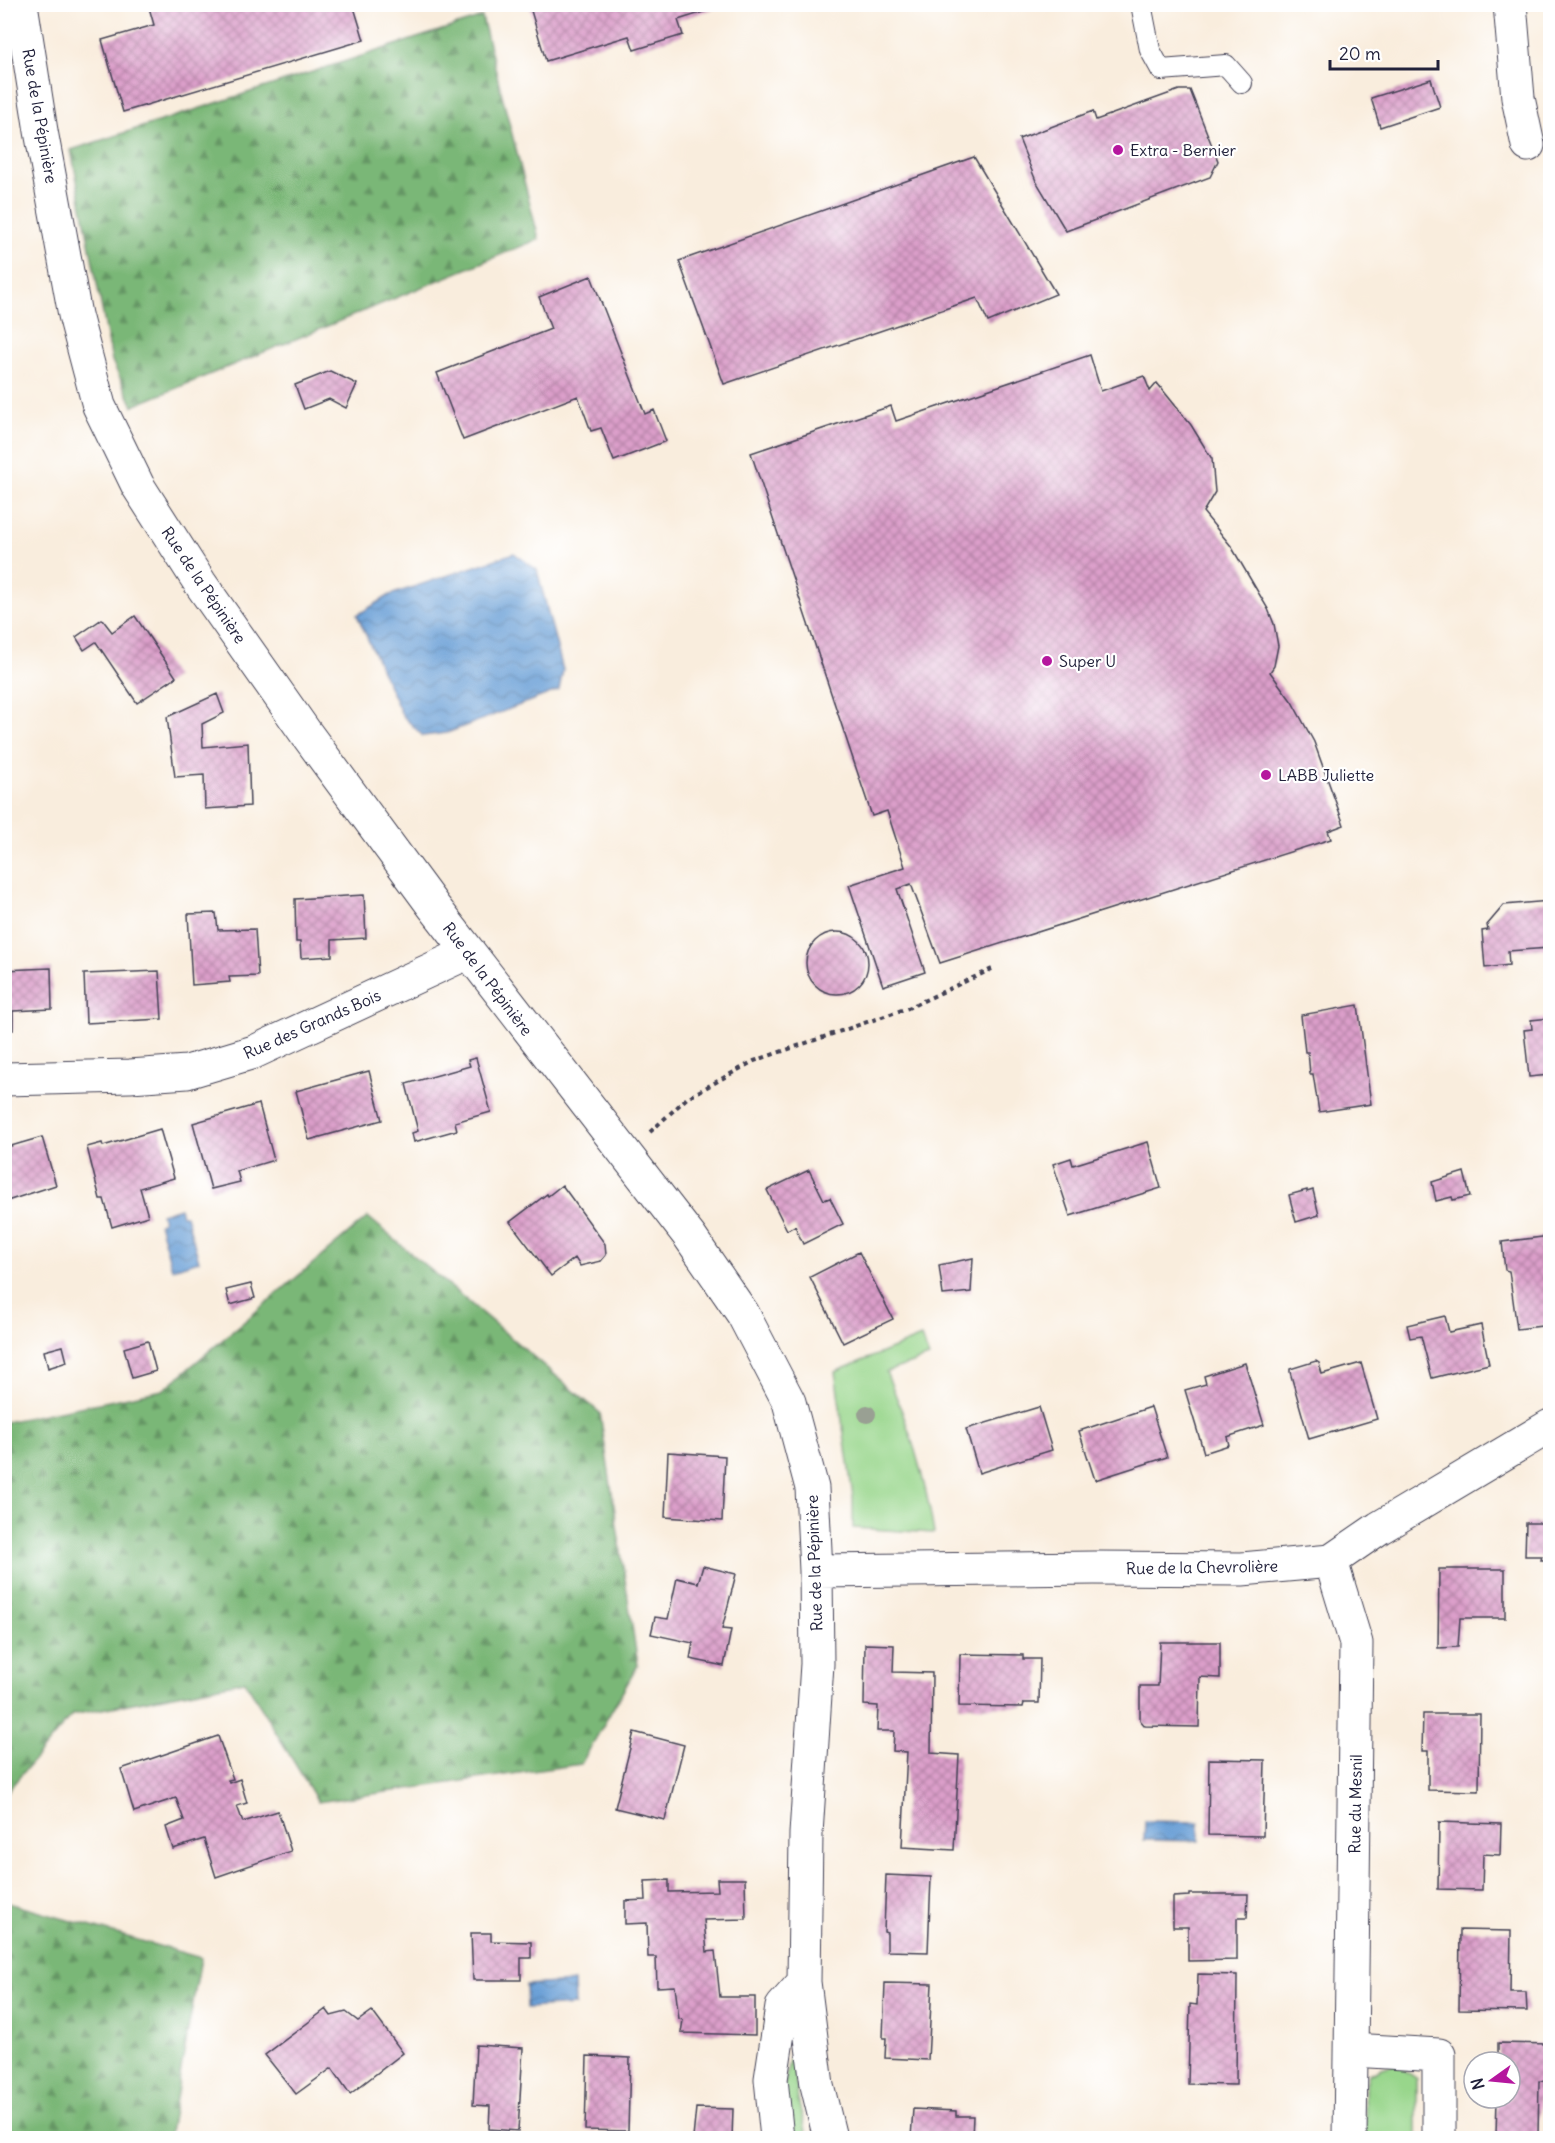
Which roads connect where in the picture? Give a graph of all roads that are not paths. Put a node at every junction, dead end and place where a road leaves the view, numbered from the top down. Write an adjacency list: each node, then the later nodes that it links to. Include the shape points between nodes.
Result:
1 (21, 4): 6 (street, Rue de la Pépinière, via 73,304 99,406 138,486 200,583)
2 (1141, 4): 4 (lane, via 1150,50 1161,70 1226,65)
3 (1510, 4): 5 (street, via 1518,98)
4 (1242, 83)
5 (1528, 145)
6 (469, 952): 7 (street, Rue des Grands Bois, via 254,1052 187,1072); 10 (street, Rue de la Pépinière, via 690,1237 743,1314 789,1402 812,1488)
7 (4, 1079)
8 (1551, 1426): 9 (street, Rue de la Chevrolière, via 1379,1528)
9 (1331, 1561): 10 (street, Rue de la Chevrolière, via 1242,1569); 12 (street, Rue du Mesnil, via 1356,1643)
10 (816, 1571): 11 (street, Rue de la Pépinière, via 817,1664 806,1834)
11 (804, 1982): 13 (street, via 782,2007 771,2079); 14 (street, Rue de la Pépinière, via 818,2085)
12 (1352, 2050): 15 (street, Rue du Mesnil); 16 (street, via 1439,2055)
13 (777, 2139)
14 (830, 2139)
15 (1350, 2139)
16 (1439, 2139)

